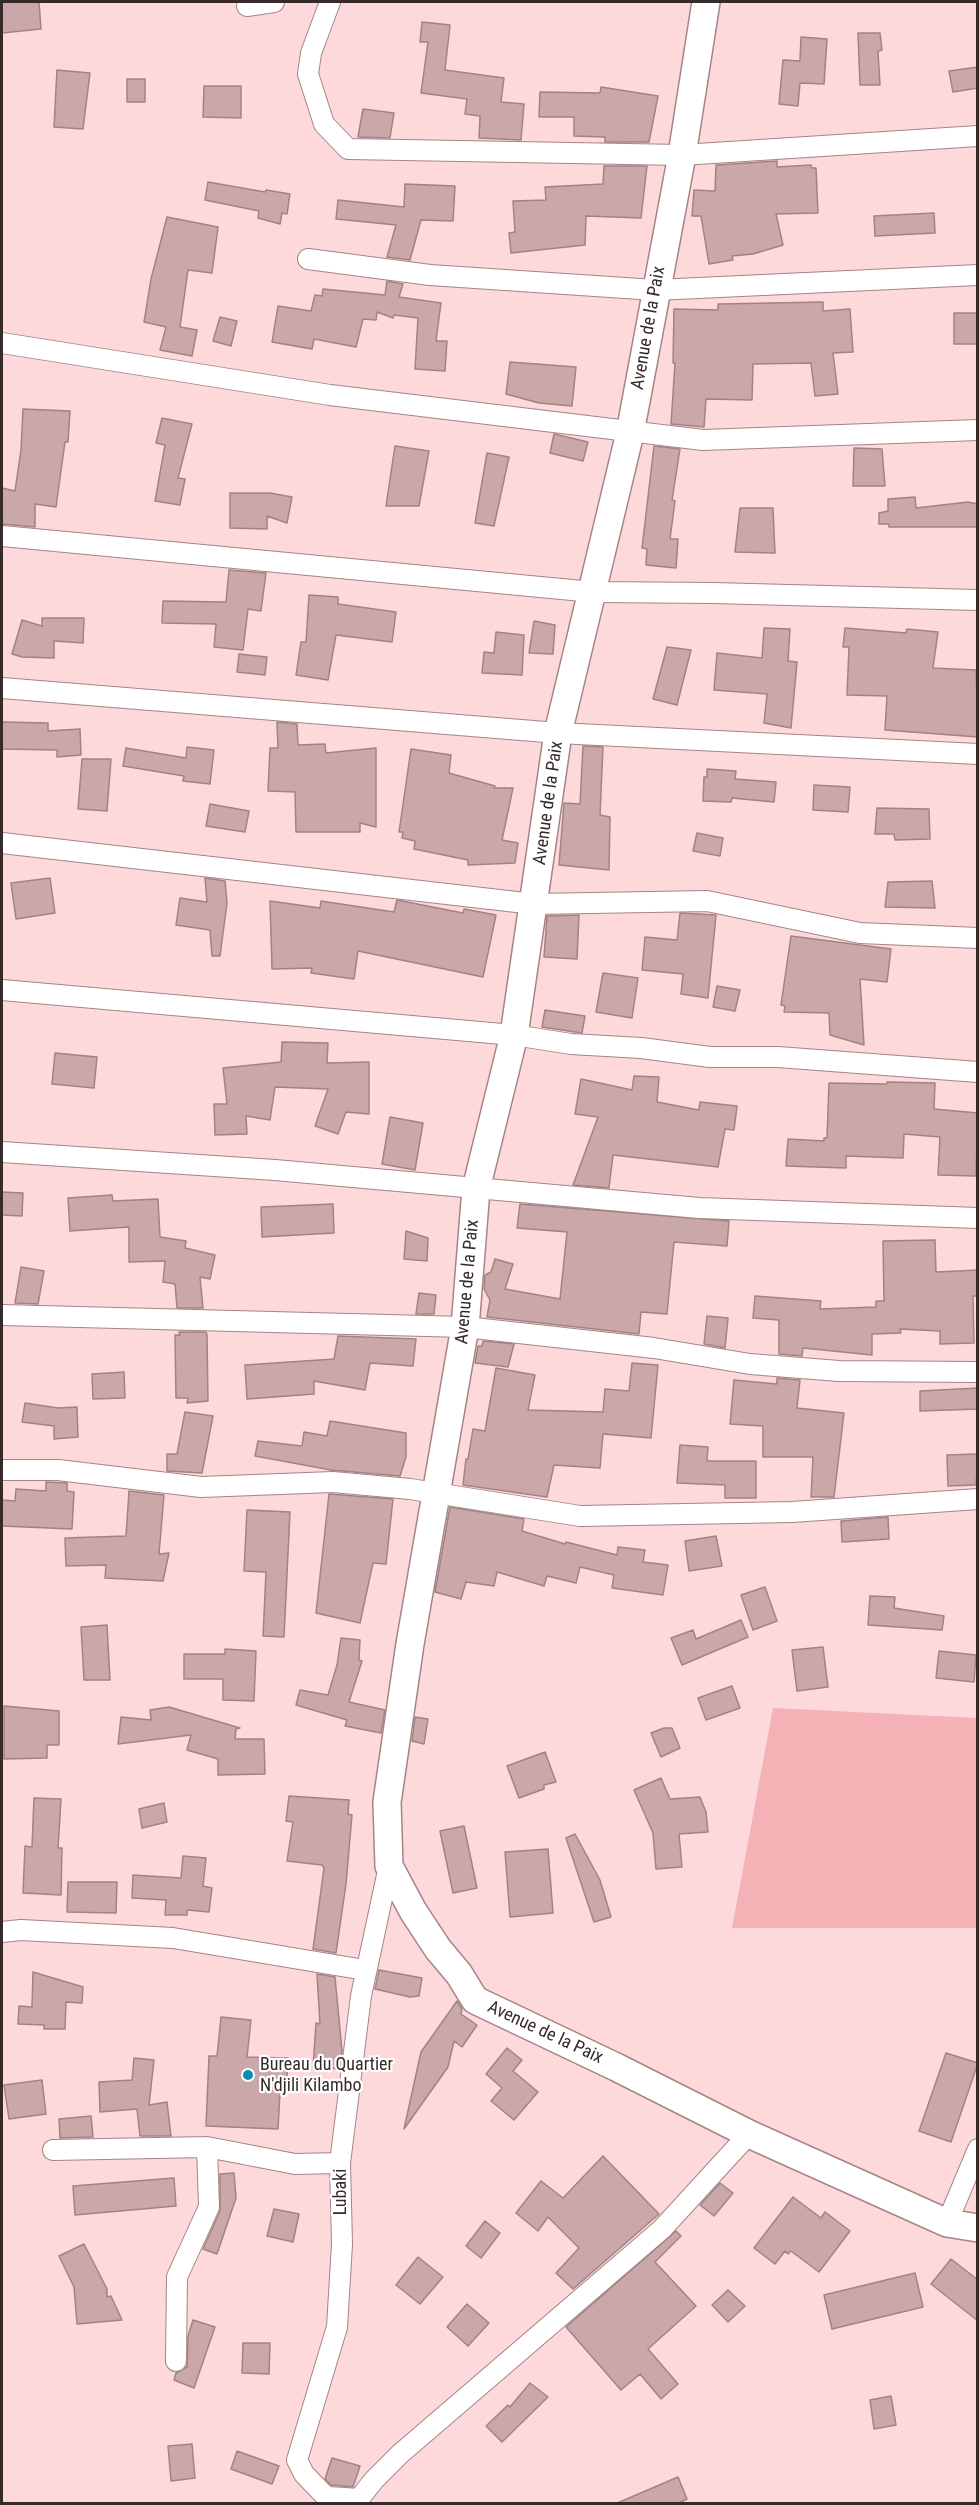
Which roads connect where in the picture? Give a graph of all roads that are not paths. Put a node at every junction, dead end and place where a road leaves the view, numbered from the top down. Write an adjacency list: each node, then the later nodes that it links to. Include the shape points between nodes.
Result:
1 (274, 2): 4 (street)
2 (330, 2): 6 (street, via 310,53 309,74 324,124 348,149)
3 (706, 2): 6 (street, Avenue de la Paix)
4 (247, 6)
5 (978, 136): 6 (street)
6 (682, 155): 9 (street, Avenue de la Paix)
7 (308, 259): 9 (street, via 430,276)
8 (978, 275): 9 (street)
9 (655, 290): 12 (street, Avenue de la Paix)
10 (2, 343): 12 (street, via 330,395)
11 (978, 430): 12 (street, via 703,440)
12 (630, 433): 14 (street, Avenue de la Paix)
13 (2, 536): 14 (street)
14 (593, 592): 15 (street); 17 (street, Avenue de la Paix)
15 (978, 600)
16 (2, 688): 17 (street)
17 (558, 733): 18 (street); 20 (street, Avenue de la Paix)
18 (978, 754)
19 (2, 843): 20 (street)
20 (534, 904): 21 (street, via 707,901 860,933); 23 (street, Avenue de la Paix)
21 (978, 938)
22 (2, 990): 23 (street)
23 (514, 1035): 24 (street, via 710,1057 778,1057); 26 (street, Avenue de la Paix)
24 (978, 1072)
25 (2, 1152): 26 (street, via 275,1170)
26 (476, 1189): 27 (street, via 699,1208); 29 (street, Avenue de la Paix)
27 (978, 1218)
28 (2, 1316): 29 (street)
29 (465, 1327): 30 (street, via 654,1348 750,1364 839,1371); 32 (street, Avenue de la Paix)
30 (978, 1372)
31 (2, 1470): 32 (street, via 58,1470 201,1487 333,1482)
32 (436, 1494): 33 (street, via 580,1516 792,1512); 34 (street, Avenue de la Paix, via 387,1802)
33 (978, 1499)
34 (389, 1866): 36 (street, Lubaki); 37 (street, Avenue de la Paix, via 413,1911 475,2000)
35 (2, 1932): 36 (street, via 173,1938)
36 (366, 1971): 41 (street, Lubaki)
37 (749, 2134): 42 (street, Avenue de la Paix); 45 (street, via 662,2229 400,2454 359,2499)
38 (207, 2147): 40 (street); 41 (street, via 295,2164); 44 (street, via 209,2206 177,2277)
39 (978, 2149): 42 (street)
40 (53, 2150)
41 (340, 2163): 45 (street, Lubaki, via 342,2244 337,2327 297,2460 304,2474)
42 (947, 2223): 43 (street, Avenue de la Paix)
43 (978, 2228)
44 (176, 2361)
45 (331, 2500)

